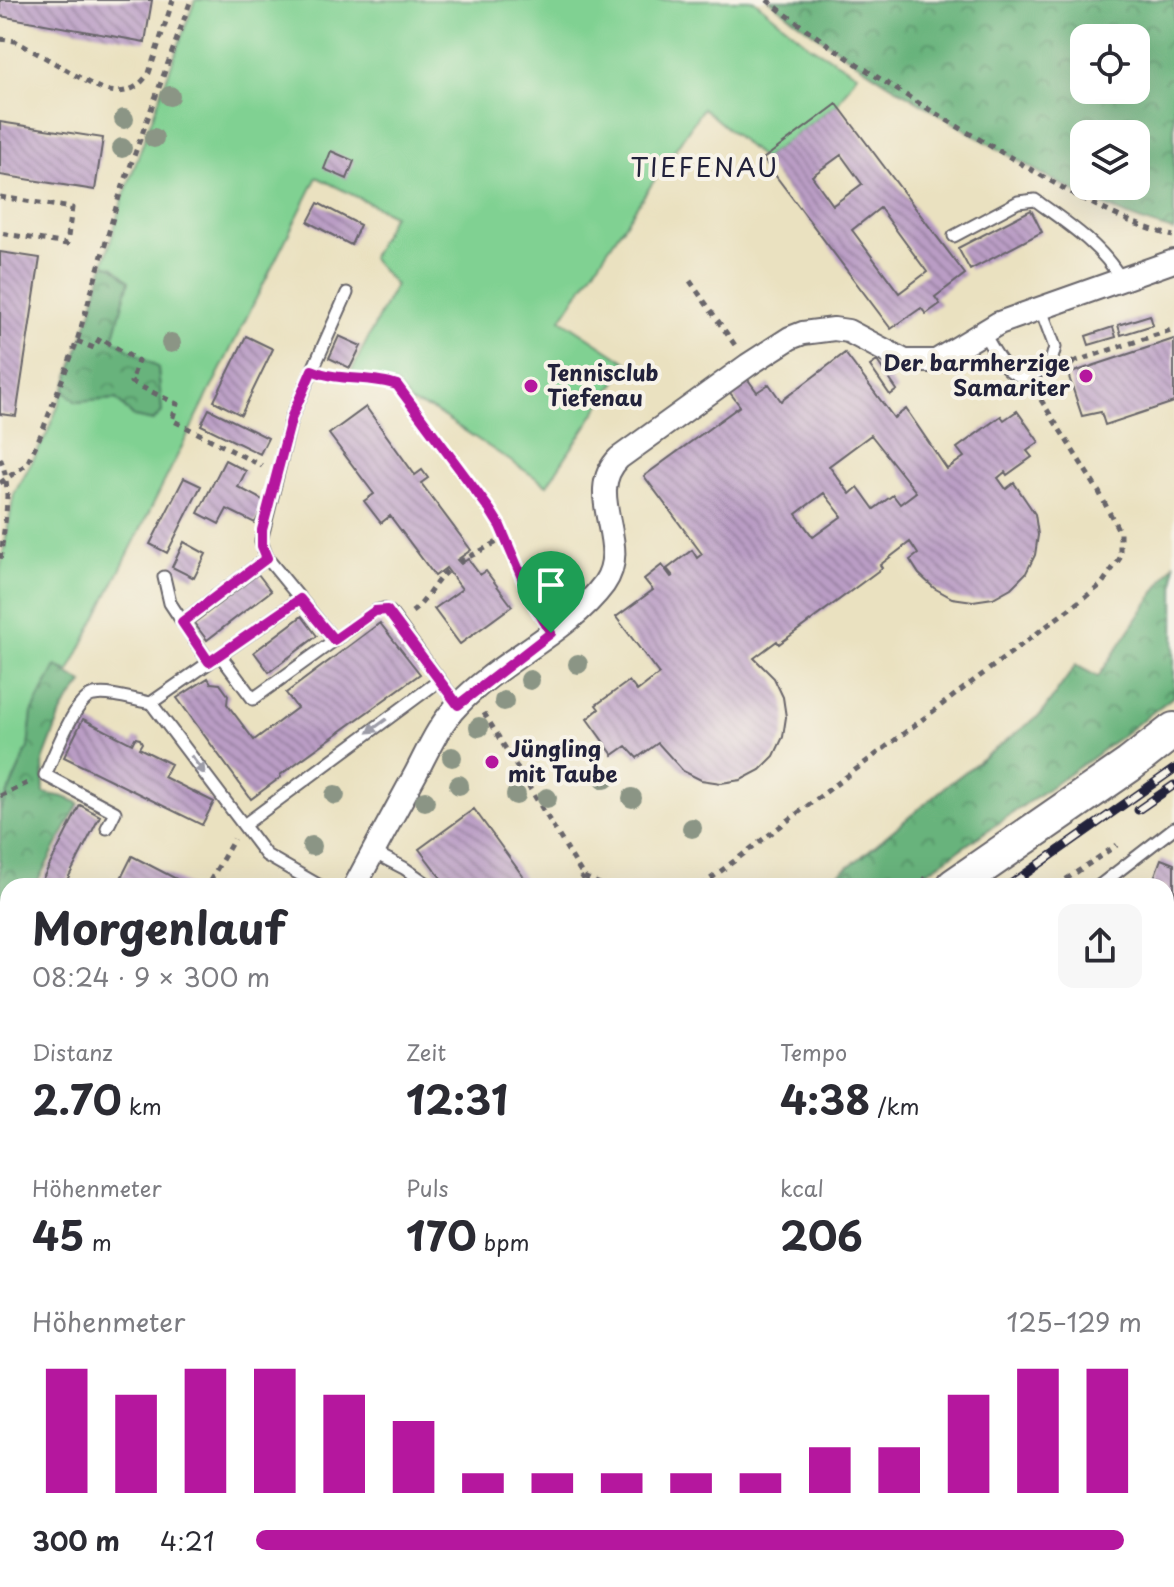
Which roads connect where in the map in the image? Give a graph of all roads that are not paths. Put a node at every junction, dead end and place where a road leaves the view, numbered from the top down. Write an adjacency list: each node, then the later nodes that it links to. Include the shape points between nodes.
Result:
1 (954, 236): 3 (lane, via 1018,202 1035,200 1090,241)
2 (1174, 261): 3 (street)
3 (1121, 279): 5 (street)
4 (347, 293): 7 (lane, via 292,416 262,530)
5 (1040, 307): 6 (street); 6 (lane, via 1054,340 1055,352 1046,367 1024,375 1009,372)
6 (983, 331): 15 (street, via 945,357 914,362 848,331 818,330 790,338 613,463 603,491 613,537 612,569 595,594)
7 (267, 558): 9 (lane); 10 (lane)
8 (164, 577): 10 (lane, via 170,603)
9 (300, 599): 11 (lane); 12 (lane)
10 (182, 622): 12 (lane)
11 (334, 640): 12 (lane, via 253,699); 13 (lane, via 379,609 390,612)
12 (215, 659): 14 (lane)
13 (440, 680): 15 (lane); 17 (lane, one-way to 17)
14 (151, 703): 17 (lane, one-way to 17); 18 (lane, via 99,694 86,697 45,775 115,812)
15 (469, 705): 20 (street, via 436,735)
16 (1174, 730): 24 (main road)
17 (244, 825): 21 (lane, via 266,855)
18 (107, 828)
19 (1174, 828): 25 (lane)
20 (373, 852): 22 (street); 23 (lane)
21 (306, 878)
22 (359, 878)
23 (418, 878)
24 (966, 878)
25 (1109, 878)

